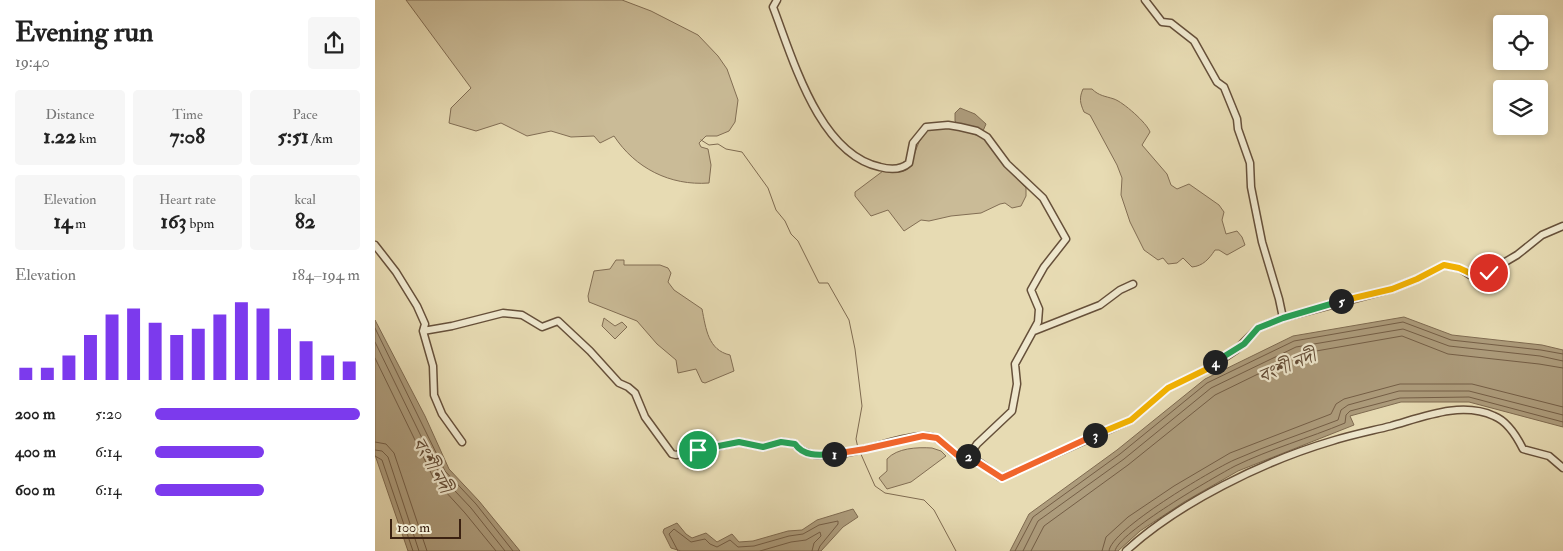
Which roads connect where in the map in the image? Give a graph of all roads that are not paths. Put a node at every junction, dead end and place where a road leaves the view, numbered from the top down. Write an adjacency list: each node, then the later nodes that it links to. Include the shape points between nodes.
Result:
1 (777, 0): 8 (street, via 773,7 781,30 816,112 858,159 885,168 901,168 909,163 913,143 926,127 960,126 987,137 1007,164 1043,198 1066,238 1031,290 1039,309)
2 (1145, 0): 6 (street, via 1162,22 1171,23 1194,41 1217,82 1224,87 1234,110 1250,163 1251,187 1262,242)
3 (1563, 226): 6 (street, via 1542,235 1517,256 1483,275 1470,275 1459,268 1444,265 1392,289)
4 (375, 246): 7 (street, via 417,306 425,324)
5 (1133, 284): 8 (street, via 1100,304)
6 (1283, 318): 10 (street, via 1258,328 1244,344 1209,368 1168,388 1131,420 1014,473 999,477)
7 (423, 331): 9 (street, via 433,366 434,395 442,414); 10 (street, via 503,313 522,314 542,327 558,321 619,383 635,393 645,417 676,455 739,442 763,447 781,442 795,444 799,450 817,456 923,436 937,438 957,455)
8 (1034, 331): 10 (street, via 1015,364 1017,384 1012,411 977,444)
9 (462, 442)
10 (969, 456)
11 (1563, 468): 12 (street, via 1549,456 1523,450 1517,437 1496,416 1469,411 1432,412 1279,459 1209,494 1166,520)
12 (1126, 551)

